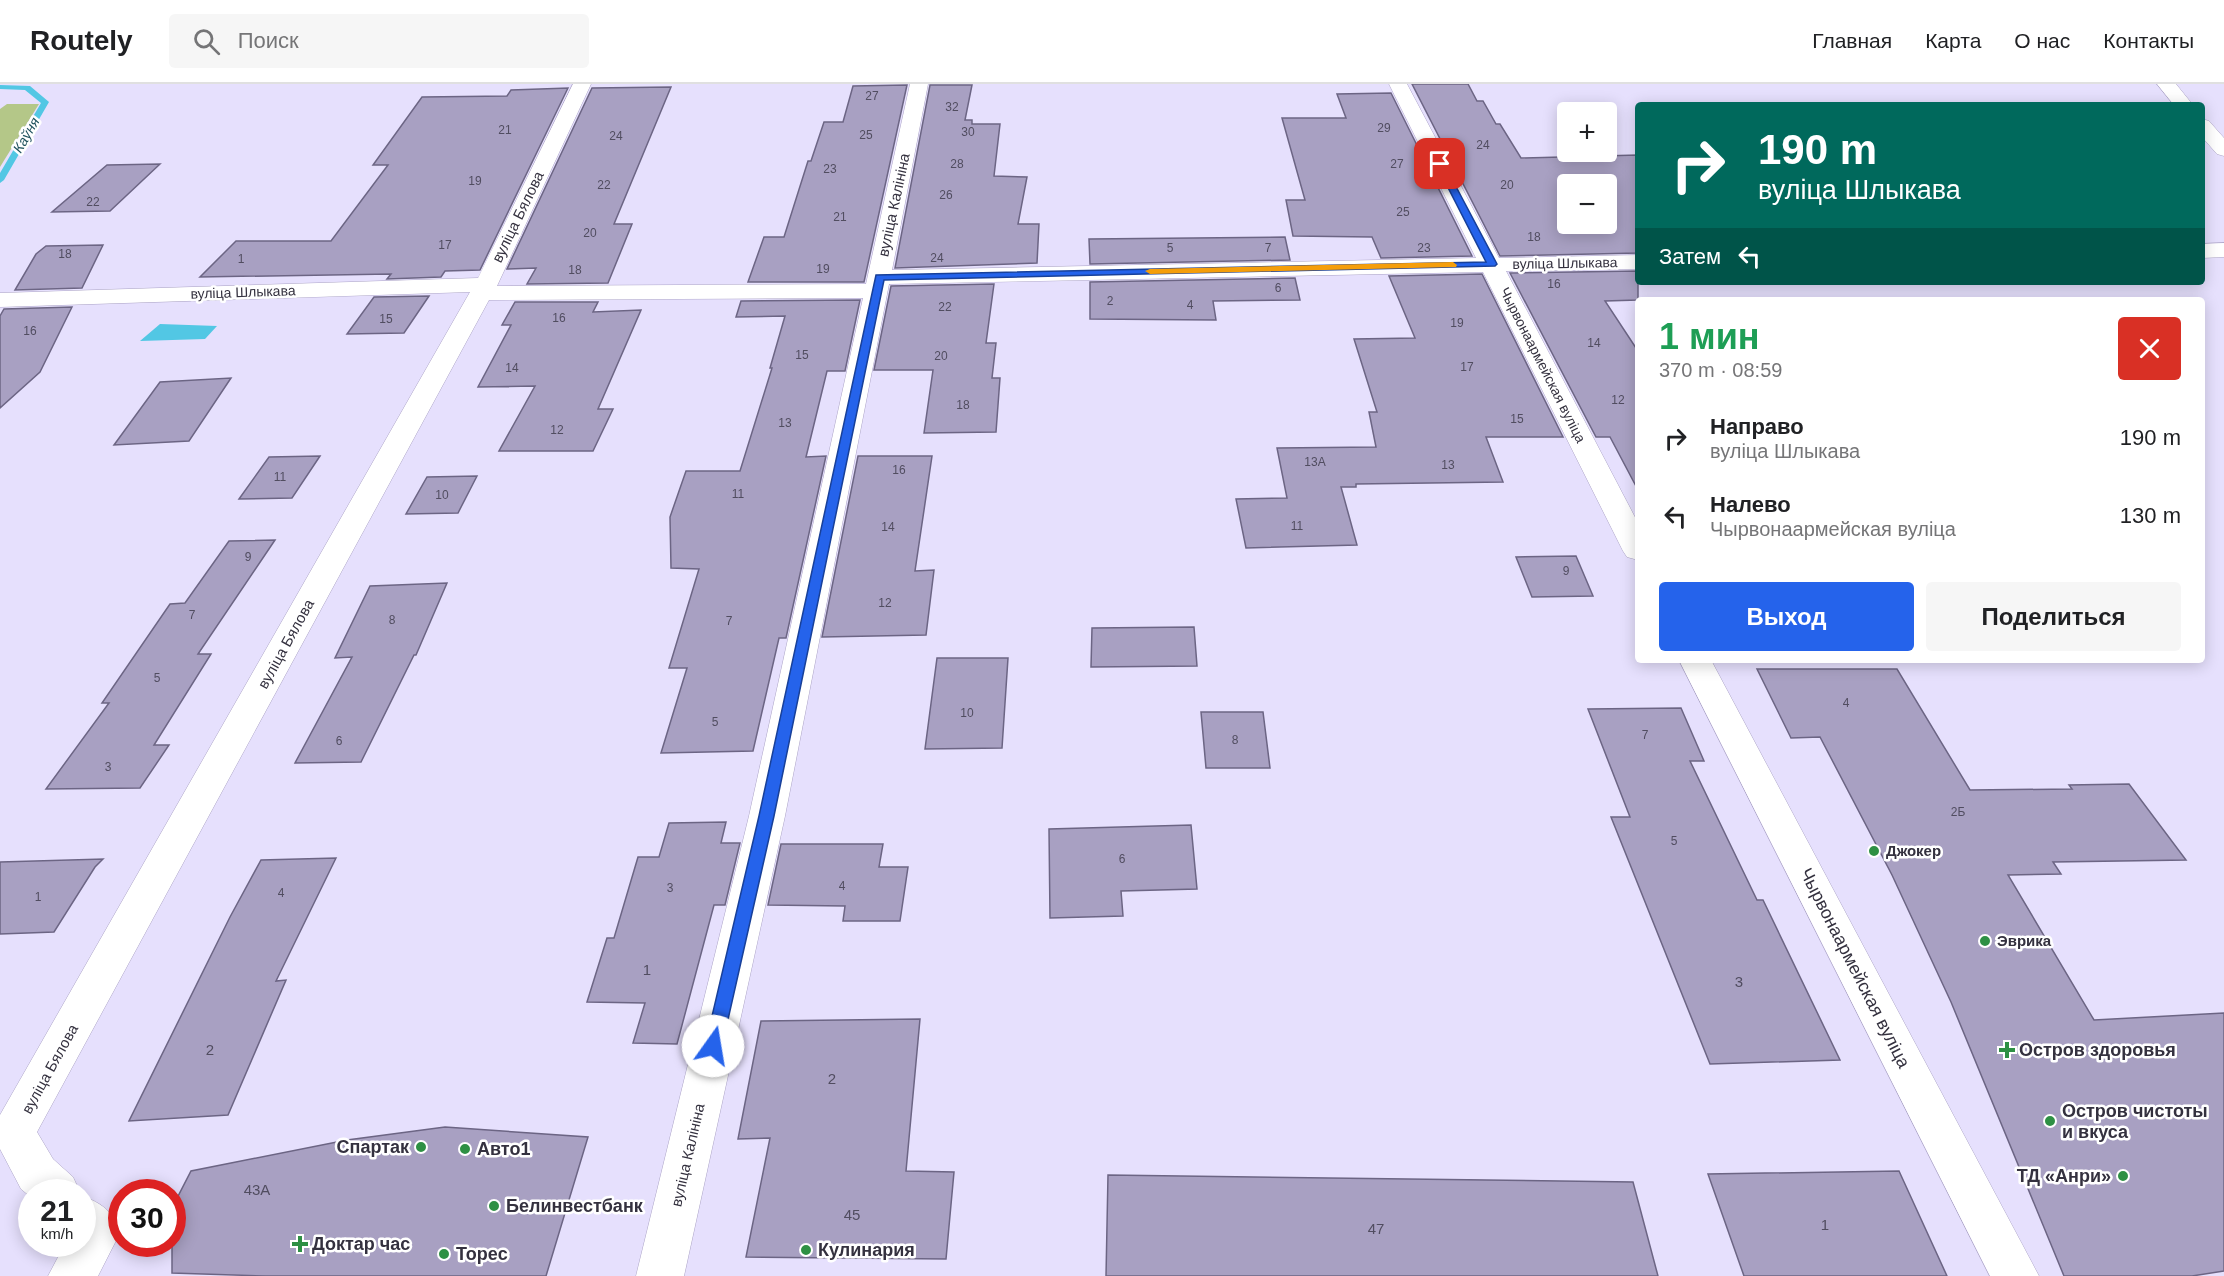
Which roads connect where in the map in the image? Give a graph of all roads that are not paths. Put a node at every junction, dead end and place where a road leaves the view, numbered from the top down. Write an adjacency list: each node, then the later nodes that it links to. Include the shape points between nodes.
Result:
1 (582, 84): 13 (street, вуліца Бялова)
2 (919, 84): 12 (street, вуліца Калініна)
3 (1398, 84): 11 (street, Чырвонаармейская вуліца)
4 (2166, 84): 5 (street)
5 (2181, 102)
6 (2205, 128): 7 (street)
7 (2224, 150)
8 (2224, 250): 9 (street)
9 (2205, 251)
10 (1635, 262): 11 (street, вуліца Шлыкава)
11 (1492, 264): 12 (street, вуліца Шлыкава); 15 (street, Чырвонаармейская вуліца)
12 (878, 284): 13 (street, вуліца Шлыкава); 20 (street, вуліца Калініна, via 767,816)
13 (483, 289): 14 (street, вуліца Шлыкава); 17 (street, вуліца Бялова, via 14,1132)
14 (0, 300)
15 (1635, 545)
16 (1697, 663): 21 (street, Чырвонаармейская вуліца)
17 (43, 1179)
18 (83, 1257): 19 (street)
19 (72, 1276)
20 (660, 1276)
21 (2015, 1276)

